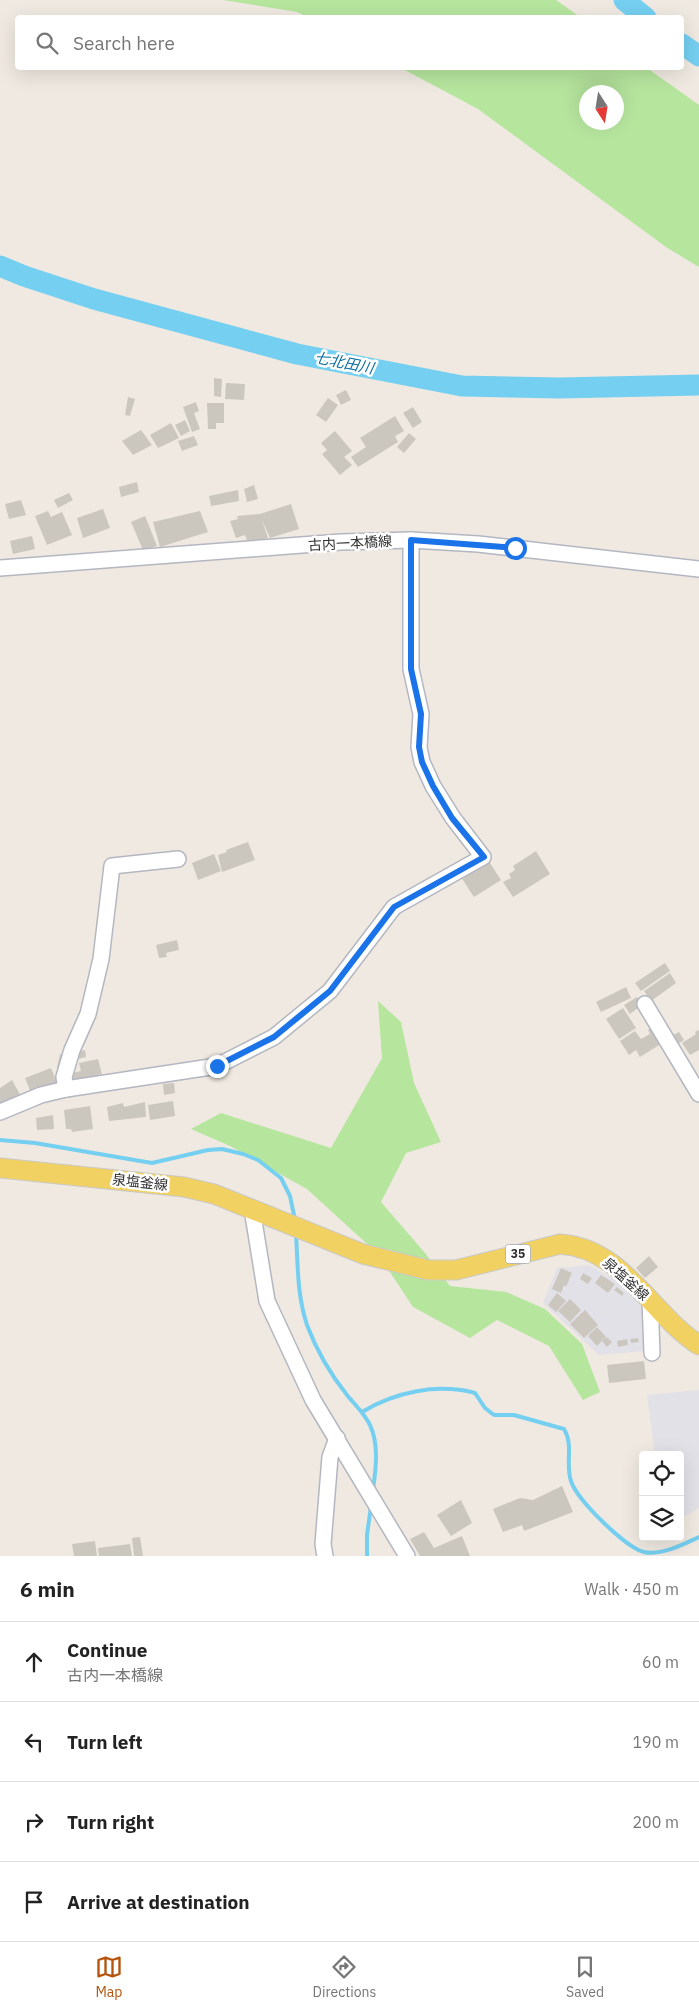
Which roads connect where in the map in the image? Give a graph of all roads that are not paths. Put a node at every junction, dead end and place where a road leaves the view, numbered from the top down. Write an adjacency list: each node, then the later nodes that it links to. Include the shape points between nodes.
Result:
1 (411, 540): 2 (street, 古内一本橋線, via 341,542); 3 (street, 古内一本橋線, via 478,544); 6 (street, via 411,669 421,714 419,747 422,762 452,818 484,857 394,907 330,991 274,1037 217,1066)
2 (0, 568)
3 (699, 569)
4 (178, 859): 6 (street, via 112,866 101,959 88,1014 64,1077)
5 (646, 1004): 7 (street)
6 (66, 1089): 8 (street, via 41,1095)
7 (699, 1094)
8 (0, 1112)
9 (0, 1168): 10 (main road, 泉塩釜線 / 35, via 184,1187 214,1194)
10 (252, 1209): 11 (main road, 泉塩釜線 / 35, via 363,1254 428,1270 456,1270 560,1244 576,1245 609,1261); 14 (street, via 267,1301 314,1400)
11 (650, 1300): 12 (main road, 泉塩釜線 / 35); 13 (street)
12 (699, 1345)
13 (652, 1353)
14 (337, 1438): 15 (street, via 330,1457 323,1544); 16 (street)
15 (325, 1556)
16 (406, 1556)

